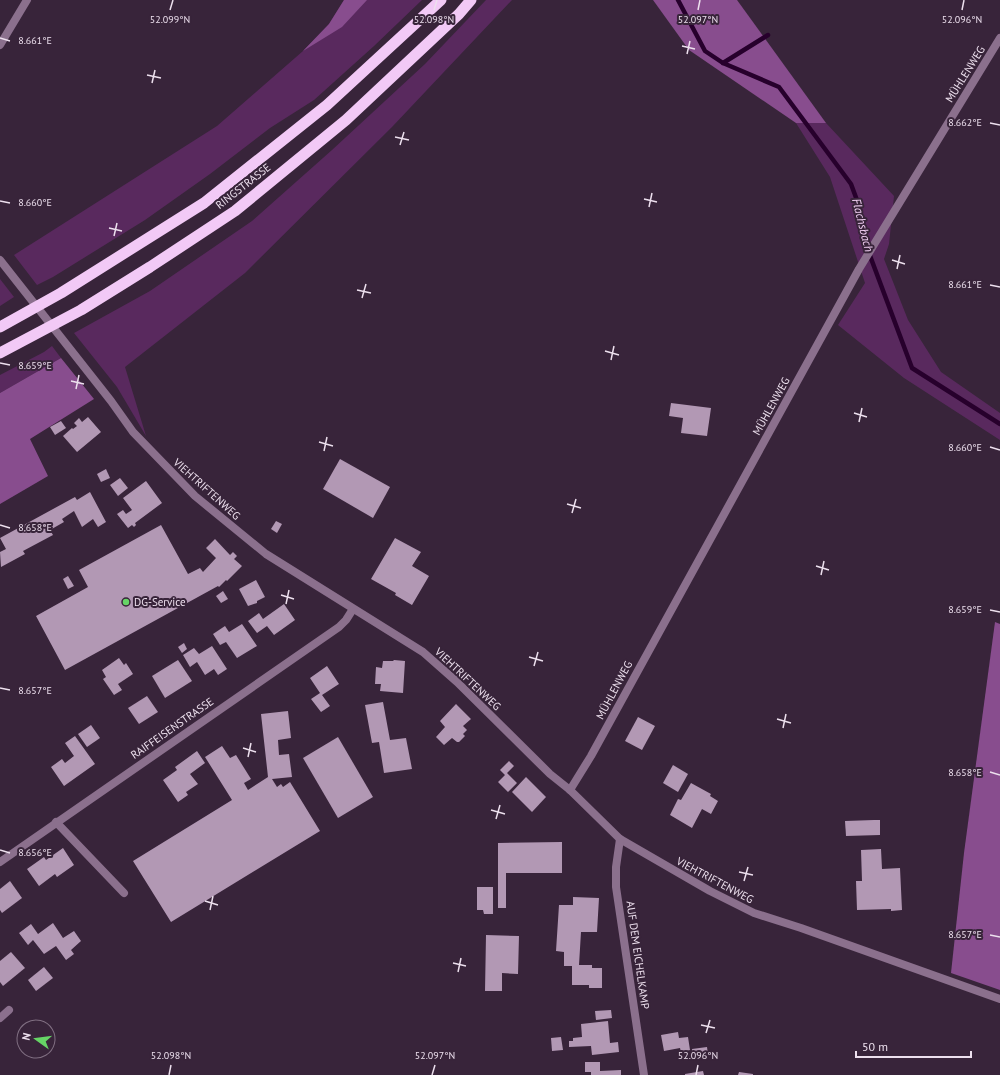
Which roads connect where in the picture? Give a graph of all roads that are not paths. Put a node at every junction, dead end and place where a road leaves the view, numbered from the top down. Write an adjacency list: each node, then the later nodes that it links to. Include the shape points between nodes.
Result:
1 (27, 0): 5 (street)
2 (440, 0): 7 (highway, RINGSTRASSE, via 327,105 204,203 61,293)
3 (471, 0): 8 (highway, RINGSTRASSE, via 346,120 235,211 81,310)
4 (1000, 38): 10 (street, MÜHLENWEG, via 859,269)
5 (0, 45)
6 (0, 260): 9 (street, VIEHTRIFTENWEG, via 133,432 195,496 266,554)
7 (0, 326)
8 (0, 352)
9 (353, 608): 10 (street, VIEHTRIFTENWEG, via 422,652); 11 (street, RAIFFEISENSTRASSE, via 339,627)
10 (570, 790): 12 (street, VIEHTRIFTENWEG)
11 (56, 822): 13 (street, RAIFFEISENSTRASSE); 14 (street)
12 (620, 839): 15 (street, VIEHTRIFTENWEG, via 710,891 754,913); 18 (street, AUF DEM EICHELKAMP, via 616,887)
13 (0, 862)
14 (124, 893)
15 (1000, 999)
16 (9, 1010): 17 (street)
17 (0, 1018)
18 (644, 1075)

